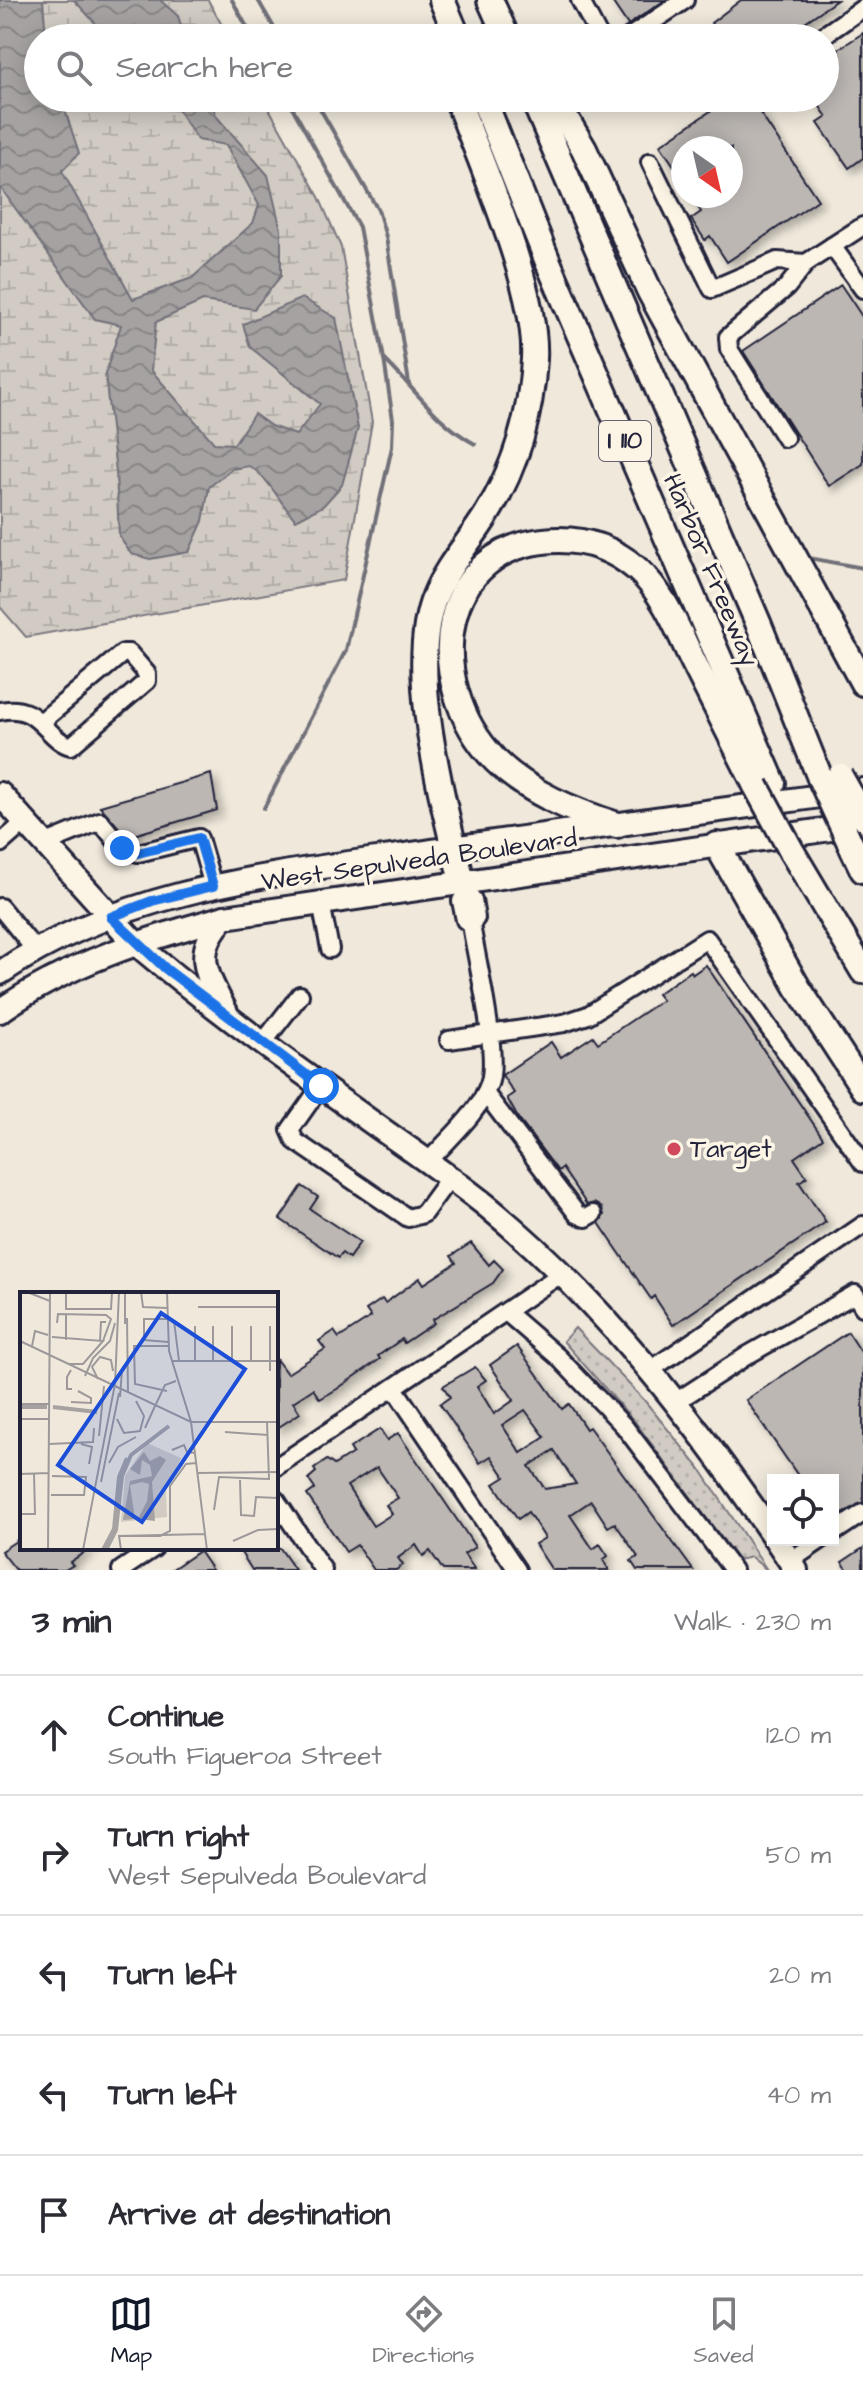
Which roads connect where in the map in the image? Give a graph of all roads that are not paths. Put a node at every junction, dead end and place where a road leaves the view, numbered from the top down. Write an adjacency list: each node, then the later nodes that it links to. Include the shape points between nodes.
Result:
1 (442, 0): 6 (highway); 7 (highway)
2 (490, 0): 8 (highway)
3 (580, 0): 9 (street)
4 (685, 0): 10 (street)
5 (863, 8): 11 (street)
6 (442, 24)
7 (452, 24)
8 (501, 24)
9 (593, 24)
10 (649, 24)
11 (839, 25)
12 (462, 112): 36 (highway, via 521,277 534,357 527,419 507,478 446,571 427,626 423,662 447,831)
13 (489, 112): 26 (highway, Harbor Freeway / I 110)
14 (539, 112): 25 (highway, Harbor Freeway / I 110, via 759,625)
15 (562, 112): 22 (highway, via 650,292)
16 (650, 162): 19 (street, via 712,289 777,261)
17 (863, 226): 18 (street)
18 (832, 246): 19 (street); 20 (street)
19 (806, 263): 21 (street, via 787,287 728,337 729,349)
20 (863, 289)
21 (785, 438)
22 (863, 683)
23 (0, 711): 24 (street, via 13,708)
24 (42, 721): 24 (street, via 64,744 75,743 147,681 147,674 129,653 114,659)
25 (830, 777): 29 (highway, bridge); 32 (highway, Harbor Freeway / I 110, bridge)
26 (764, 784): 31 (highway, via 663,601 637,569 585,542 550,540 512,550 470,584 457,605 447,648 460,709 506,770 566,807); 47 (highway, Harbor Freeway / I 110)
27 (863, 790): 31 (main road, West Sepulveda Boulevard)
28 (0, 794): 30 (main road)
29 (863, 817)
30 (25, 822): 33 (street); 34 (main road)
31 (617, 825): 36 (main road, West Sepulveda Boulevard)
32 (857, 835): 35 (main road, West Sepulveda Boulevard); 37 (highway, Harbor Freeway / I 110)
33 (0, 844)
34 (44, 844): 38 (street, via 100,821 128,852 199,838); 42 (main road)
35 (717, 845): 39 (main road, West Sepulveda Boulevard); 56 (highway, via 798,988)
36 (454, 848): 38 (main road, West Sepulveda Boulevard); 39 (highway)
37 (863, 870)
38 (213, 886): 42 (main road, West Sepulveda Boulevard)
39 (464, 888): 40 (main road, West Sepulveda Boulevard); 52 (street, via 461,901 471,924)
40 (321, 903): 43 (main road, West Sepulveda Boulevard); 45 (street)
41 (0, 907): 46 (street)
42 (111, 917): 44 (main road); 46 (main road, West Sepulveda Boulevard)
43 (225, 917): 44 (main road, West Sepulveda Boulevard); 51 (main road, via 213,929 204,969)
44 (134, 942): 50 (main road, West Sepulveda Boulevard); 51 (main road)
45 (330, 949)
46 (36, 951): 48 (main road, West Sepulveda Boulevard)
47 (863, 971)
48 (0, 973)
49 (300, 995): 54 (street)
50 (0, 1011)
51 (230, 1020): 54 (main road)
52 (489, 1034): 53 (street); 57 (street, via 491,1081); 59 (street, via 588,1015 707,939)
53 (449, 1040)
54 (262, 1044): 55 (main road)
55 (321, 1086): 58 (main road); 60 (street, via 290,1130 295,1141 330,1166 408,1218 423,1214)
56 (863, 1088)
57 (485, 1093): 58 (street); 61 (street, via 577,1214)
58 (428, 1162): 60 (main road)
59 (863, 1163)
60 (450, 1177): 63 (main road)
61 (593, 1214)
62 (863, 1225): 66 (street)
63 (561, 1274): 65 (street); 66 (main road)
64 (863, 1307): 68 (street, via 855,1294)
65 (506, 1312): 67 (street); 81 (street, via 624,1426)
66 (652, 1369): 68 (main road)
67 (394, 1388): 69 (street); 80 (street)
68 (677, 1401): 72 (main road)
69 (278, 1466)
70 (278, 1503): 79 (street)
71 (863, 1513): 73 (street)
72 (767, 1528)
73 (839, 1529)
74 (780, 1546): 77 (main road)
75 (814, 1546): 77 (street)
76 (151, 1550): 78 (street)
77 (793, 1565)
78 (126, 1569)
79 (323, 1570)
80 (517, 1570)
81 (733, 1570)

